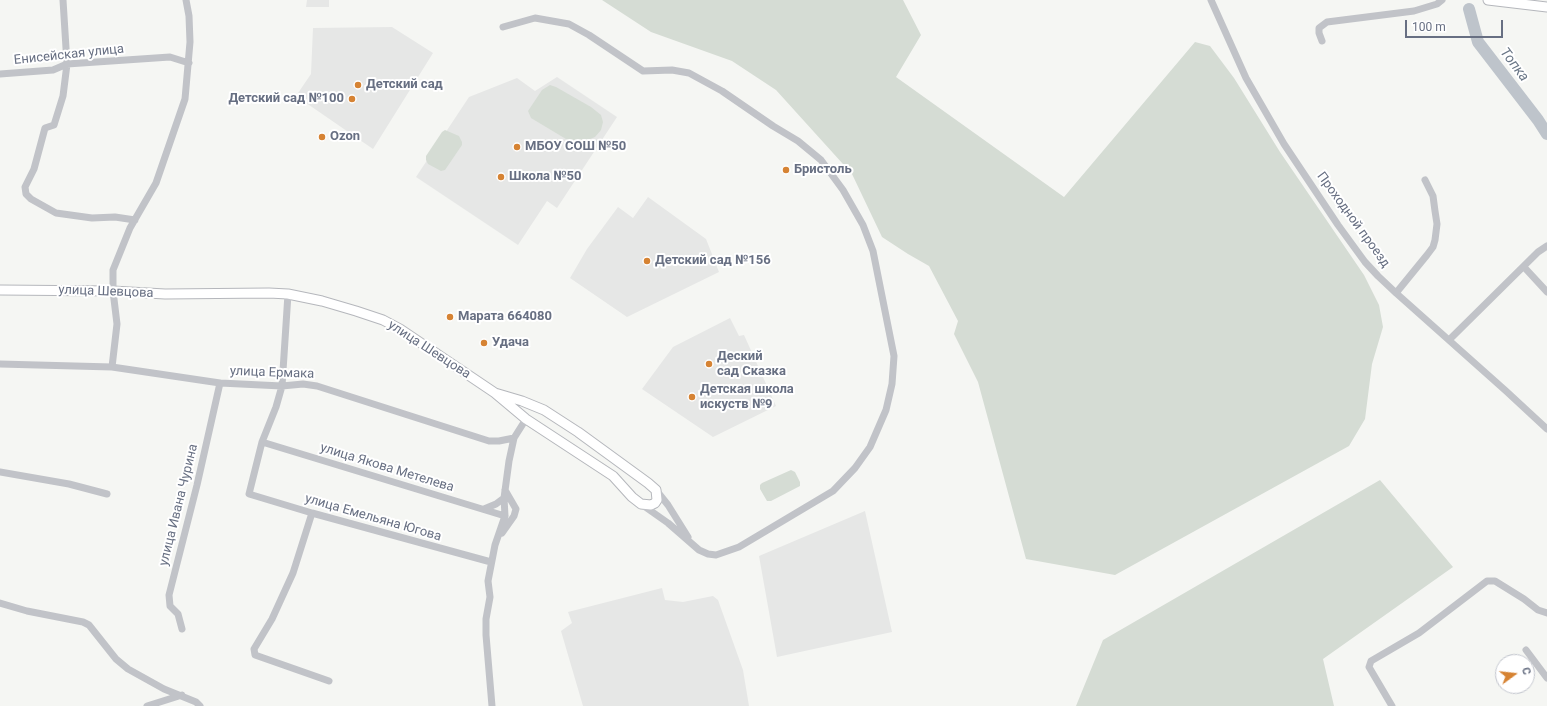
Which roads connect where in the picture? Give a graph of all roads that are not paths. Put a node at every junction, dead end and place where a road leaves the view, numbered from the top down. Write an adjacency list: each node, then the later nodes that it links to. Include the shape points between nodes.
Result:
1 (63, 0): 10 (street)
2 (186, 0): 9 (street, via 189,16)
3 (1211, 0): 19 (street, Проходной проезд, via 1246,78 1284,144 1365,262)
4 (1442, 0): 8 (street, via 1414,11 1326,22 1319,28)
5 (1488, 0): 6 (main road)
6 (1547, 7)
7 (503, 27): 39 (street, улица Шевцова, via 535,18 569,24 643,71 672,70 689,73 722,91 821,160 843,190 873,250 894,356 892,384 886,410 870,447 833,492 739,547 716,555 699,550)
8 (1322, 41)
9 (189, 63): 10 (street, Енисейская улица, via 170,57); 13 (street, via 185,99 173,138 156,183)
10 (67, 64): 11 (street, Енисейская улица, via 53,70); 13 (street, via 63,96 54,125 45,128 34,169 25,188 26,194 56,213)
11 (0, 74)
12 (1425, 180): 19 (street, via 1433,196 1436,211 1435,240 1433,247)
13 (135, 220): 17 (street, via 113,270)
14 (1547, 246): 15 (street)
15 (1524, 266): 18 (street); 21 (street)
16 (0, 290): 17 (main road, улица Шевцова)
17 (113, 291): 20 (main road, улица Шевцова, via 165,294); 23 (street, via 117,324)
18 (1547, 292)
19 (1396, 293): 21 (street, Проходной проезд)
20 (288, 294): 25 (street); 26 (main road, улица Шевцова, via 322,300 383,320)
21 (1448, 340): 28 (street, Проходной проезд)
22 (0, 364): 23 (street, улица Ермака)
23 (112, 367): 24 (street, улица Ермака)
24 (220, 383): 25 (street, улица Ермака); 44 (street, улица Ивана Чурина, via 169,594 170,606 178,614)
25 (282, 386): 29 (street, улица Ермака, via 317,386 489,441); 30 (street)
26 (495, 393): 27 (main road, улица Шевцова); 32 (main road, via 544,410)
27 (526, 418): 29 (street); 35 (main road, улица Шевцова, via 613,476)
28 (1547, 430)
29 (514, 438): 34 (street)
30 (262, 442): 36 (street, улица Якова Метелева); 37 (street, улица Емельяна Югова, via 249,494)
31 (0, 472): 33 (street, via 69,484)
32 (656, 490): 35 (main road, via 658,500 655,503); 39 (street)
33 (106, 494)
34 (505, 494): 36 (street, via 496,504); 38 (street); 40 (street, via 516,509)
35 (641, 504): 39 (street, улица Шевцова)
36 (484, 509): 38 (street, улица Якова Метелева)
37 (312, 513): 41 (street, улица Емельяна Югова); 47 (street, via 294,573 254,649 255,655)
38 (505, 516): 40 (street)
39 (691, 542)
40 (495, 546): 41 (street)
41 (491, 562): 51 (street, via 486,635)
42 (0, 603): 48 (street, via 27,612 89,625 116,659 128,669 164,689)
43 (1547, 613): 52 (street, via 1538,610 1495,581 1487,581 1419,633 1372,661 1369,667)
44 (182, 629)
45 (1526, 650): 46 (street)
46 (1547, 678)
47 (329, 681)
48 (182, 695): 49 (street); 50 (street)
49 (147, 706)
50 (200, 706)
51 (492, 706)
52 (1392, 706)

